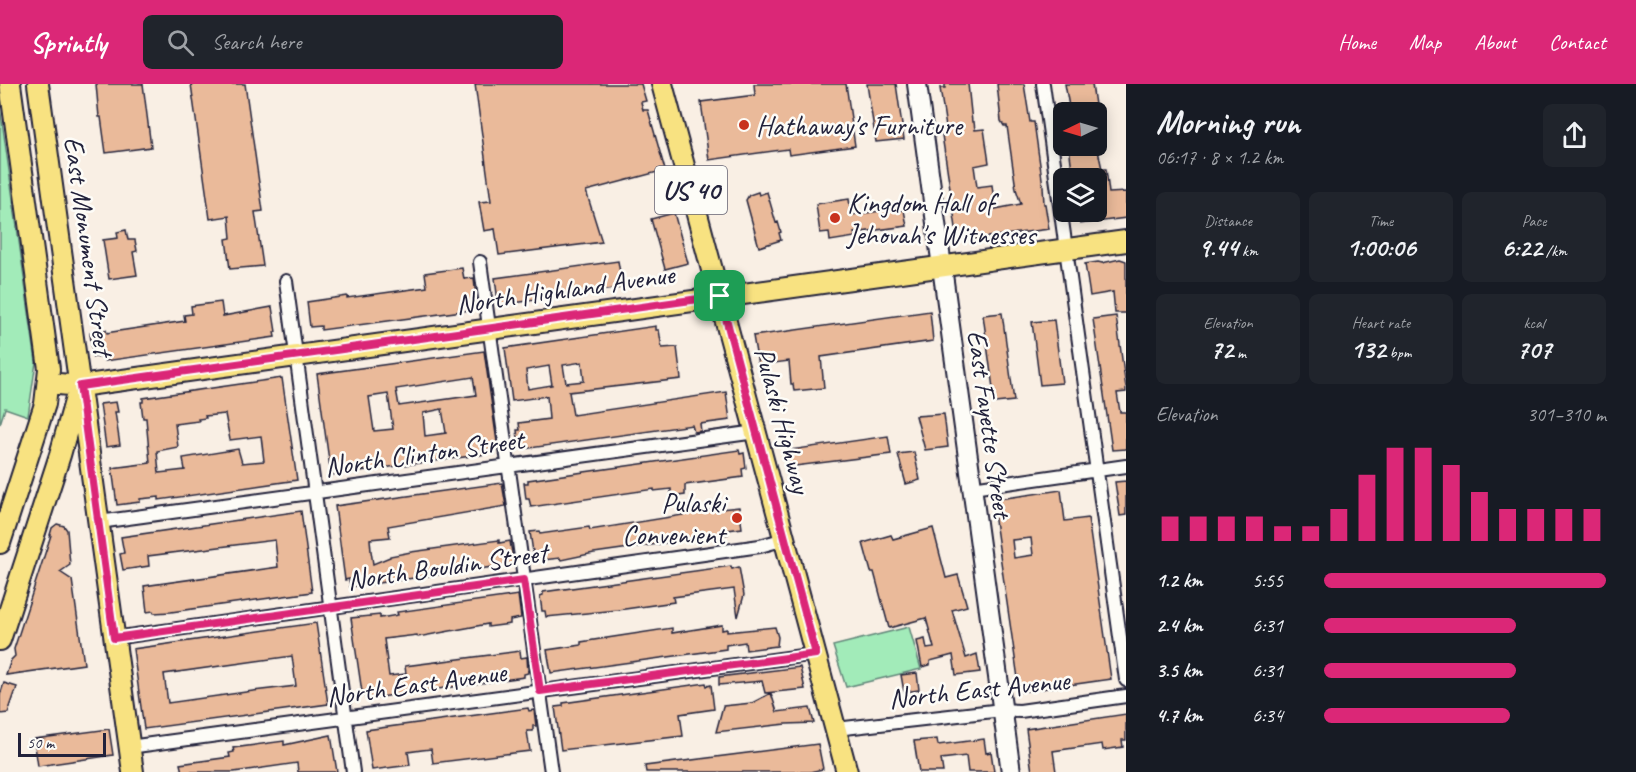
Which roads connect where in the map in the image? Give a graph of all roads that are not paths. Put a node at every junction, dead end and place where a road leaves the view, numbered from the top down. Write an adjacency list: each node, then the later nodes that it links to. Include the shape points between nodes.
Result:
1 (10, 84): 14 (main road, East Monument Street, via 47,345)
2 (38, 84): 15 (main road, East Monument Street)
3 (662, 84): 11 (main road, Pulaski Highway / US 40)
4 (917, 84): 9 (main road, East Fayette Street)
5 (1043, 84): 7 (street)
6 (1126, 241): 7 (main road, North Highland Avenue)
7 (1066, 249): 9 (main road, North Highland Avenue); 19 (street)
8 (480, 262): 12 (street)
9 (942, 268): 11 (main road, North Highland Avenue); 20 (main road, East Fayette Street)
10 (286, 281): 13 (street)
11 (720, 296): 12 (main road, North Highland Avenue); 16 (main road, Pulaski Highway / US 40)
12 (489, 329): 13 (main road, North Highland Avenue); 17 (street)
13 (296, 356): 15 (main road, North Highland Avenue); 21 (street)
14 (48, 383): 15 (main road, North Highland Avenue); 24 (main road, East Monument Street, via 45,404)
15 (80, 386): 22 (main road, East Monument Street); 28 (main road)
16 (756, 432): 17 (street, North Clinton Street); 23 (main road, Pulaski Highway / US 40)
17 (508, 466): 21 (street, North Clinton Street); 25 (street)
18 (1126, 466): 19 (street)
19 (1098, 471): 20 (street); 30 (street)
20 (972, 488): 33 (main road, East Fayette Street)
21 (315, 492): 22 (street, North Clinton Street); 26 (street)
22 (99, 522): 27 (main road, East Monument Street)
23 (785, 539): 25 (street, North Bouldin Street, via 760,546); 29 (main road, Pulaski Highway / US 40)
24 (0, 543)
25 (524, 580): 26 (street, North Bouldin Street); 31 (street)
26 (331, 607): 27 (street, North Bouldin Street); 34 (street)
27 (114, 638): 36 (main road, East Monument Street)
28 (0, 640)
29 (816, 654): 31 (street, North East Avenue); 35 (main road, Pulaski Highway / US 40)
30 (1126, 680)
31 (540, 691): 34 (street, North East Avenue); 39 (street)
32 (1126, 696): 33 (street, North East Avenue, via 1020,711)
33 (1002, 710): 35 (street, North East Avenue); 41 (main road, East Fayette Street)
34 (346, 718): 36 (street, North East Avenue); 38 (street)
35 (836, 729): 40 (main road, Pulaski Highway / US 40)
36 (129, 747): 37 (main road, East Monument Street)
37 (133, 772)
38 (353, 772)
39 (551, 772)
40 (848, 772)
41 (1011, 772)

